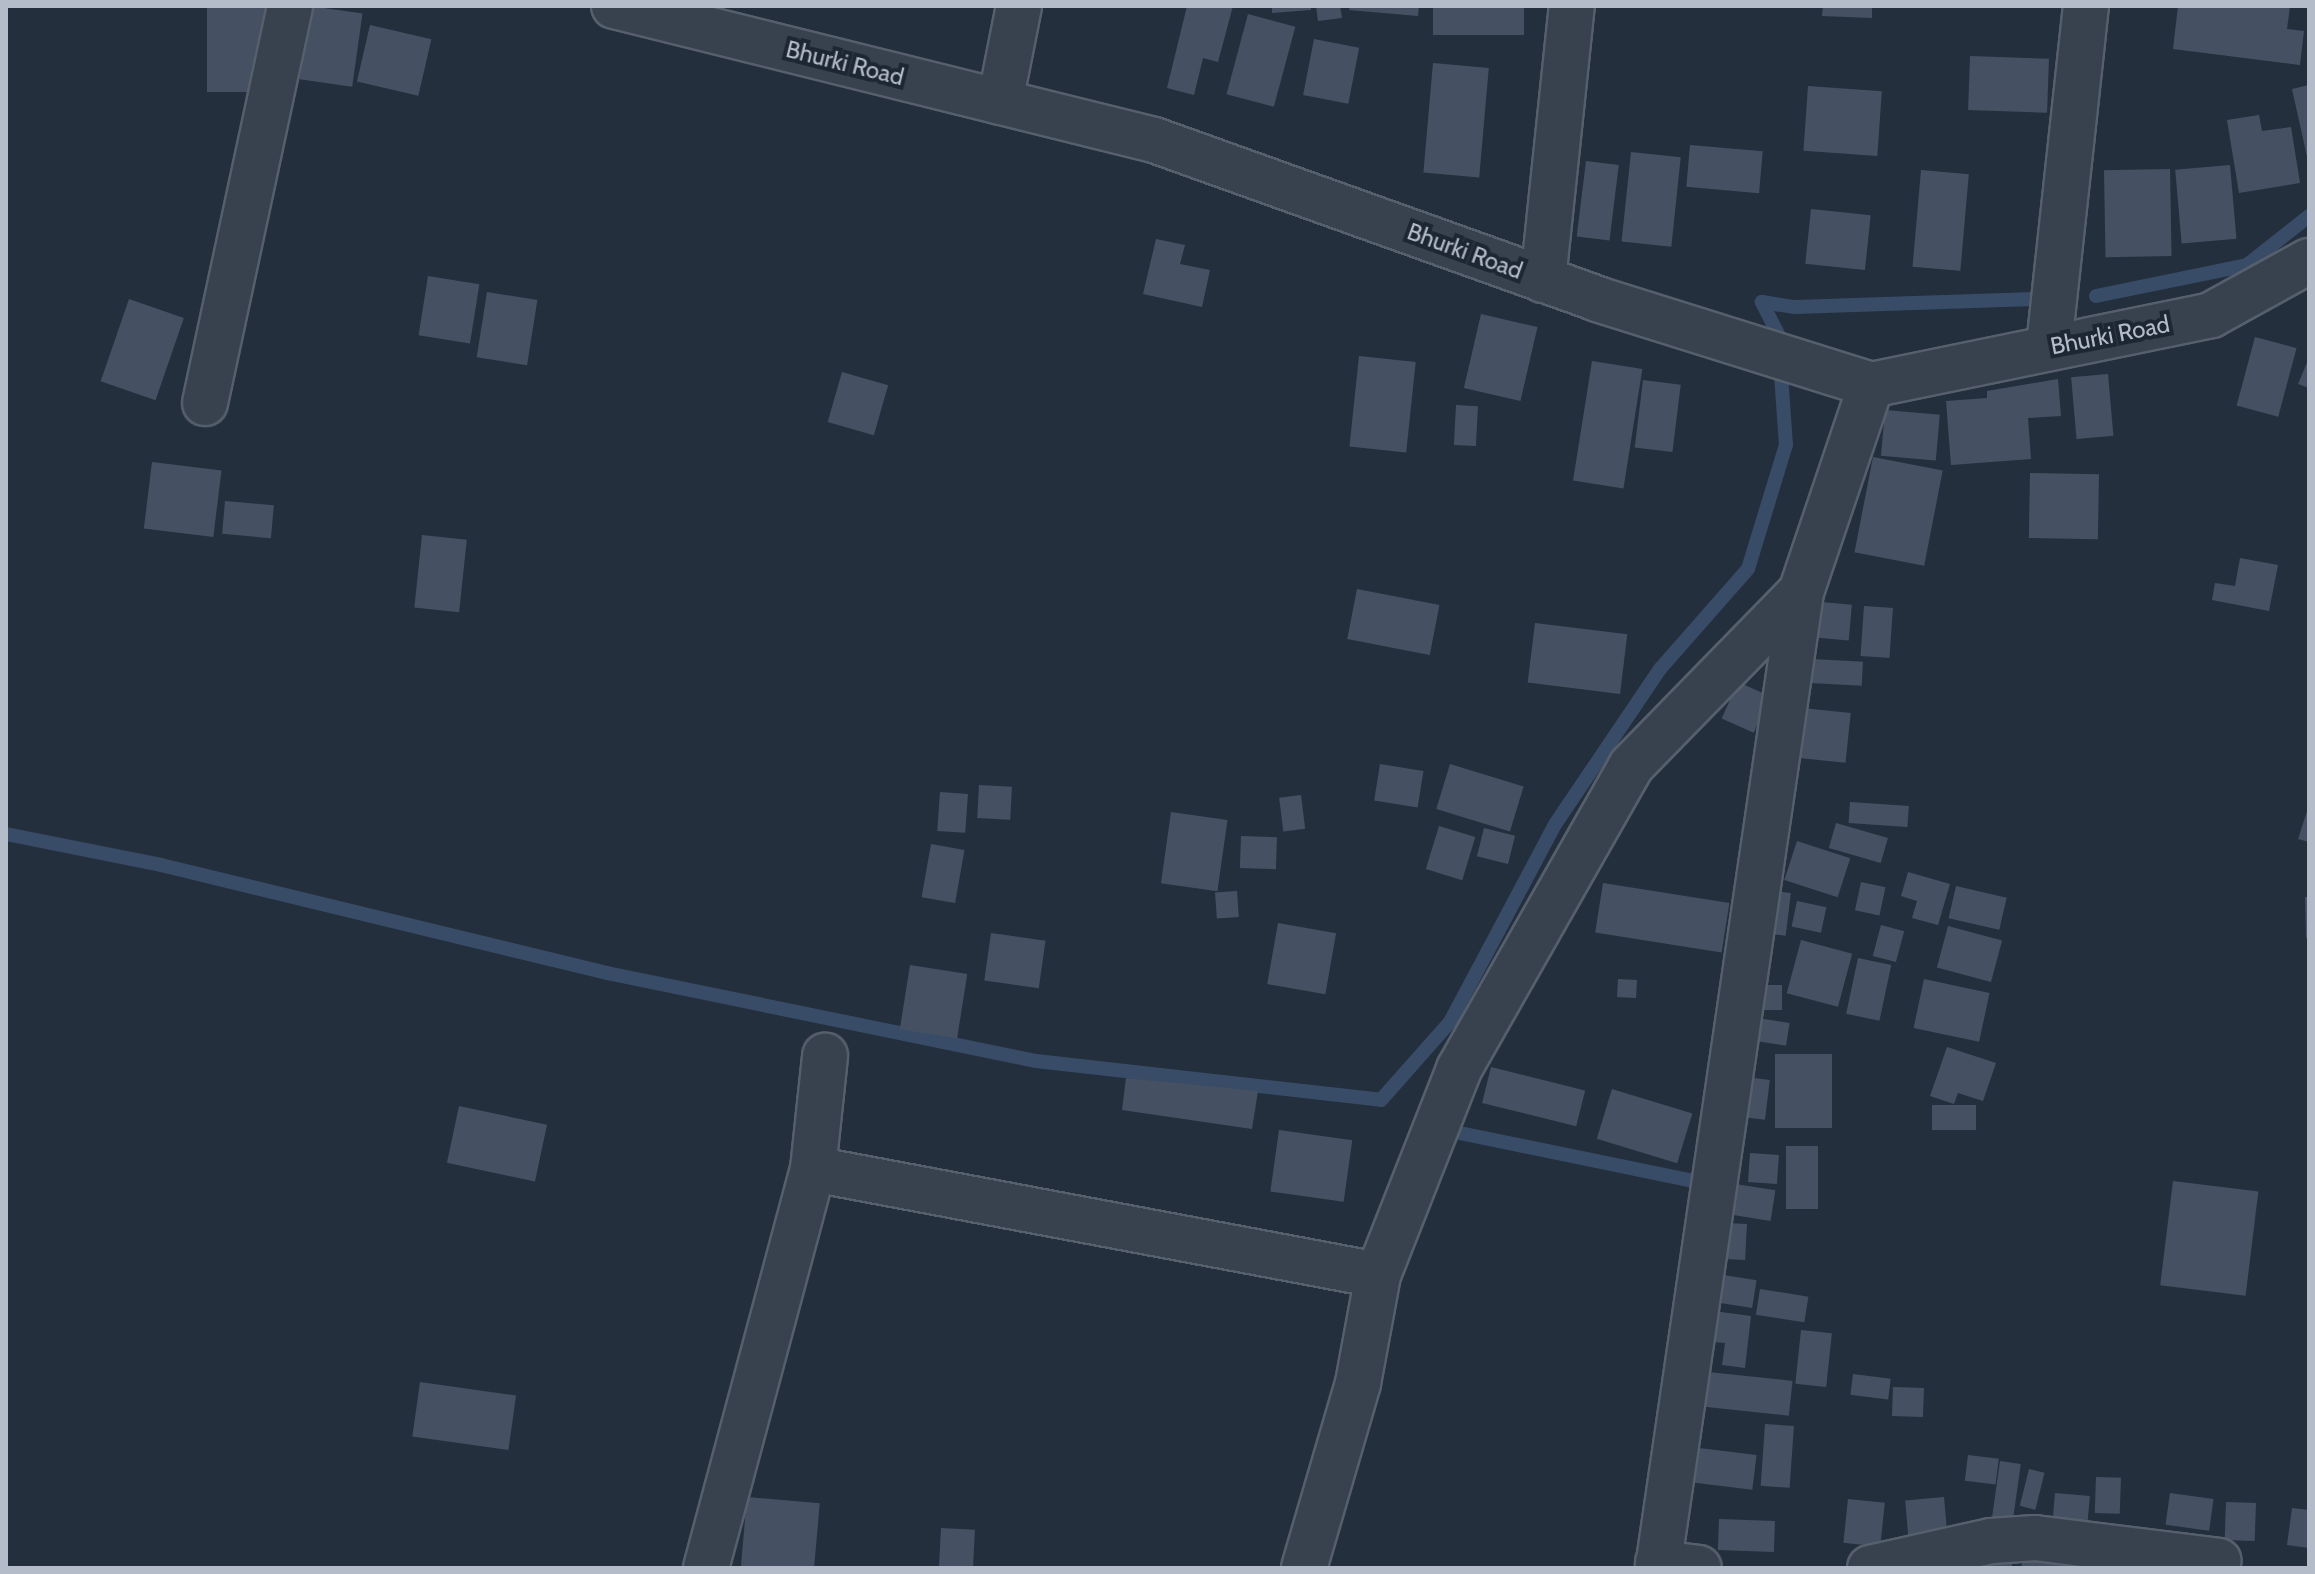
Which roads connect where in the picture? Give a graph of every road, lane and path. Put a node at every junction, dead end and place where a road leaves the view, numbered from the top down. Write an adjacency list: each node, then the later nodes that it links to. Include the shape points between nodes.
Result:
1 (290, 6): 11 (street)
2 (614, 6): 6 (street, Bhurki Road)
3 (1019, 6): 6 (street)
4 (1572, 6): 8 (street)
5 (2086, 6): 9 (street)
6 (1000, 102): 8 (street, Bhurki Road, via 1154,140)
7 (2309, 261): 9 (street, Bhurki Road, via 2211,315)
8 (1543, 280): 10 (street, Bhurki Road)
9 (2049, 346): 10 (street, Bhurki Road)
10 (1871, 385): 12 (street)
11 (205, 403)
12 (1801, 592): 15 (street, via 1631,766 1459,1069); 17 (street)
13 (825, 1056): 14 (street)
14 (813, 1169): 15 (street); 18 (street)
15 (1378, 1275): 19 (street, via 1358,1383)
16 (2219, 1561): 20 (street, via 2035,1538 1991,1541)
17 (1672, 1566)
18 (706, 1568)
19 (1304, 1568)
20 (1870, 1568)

